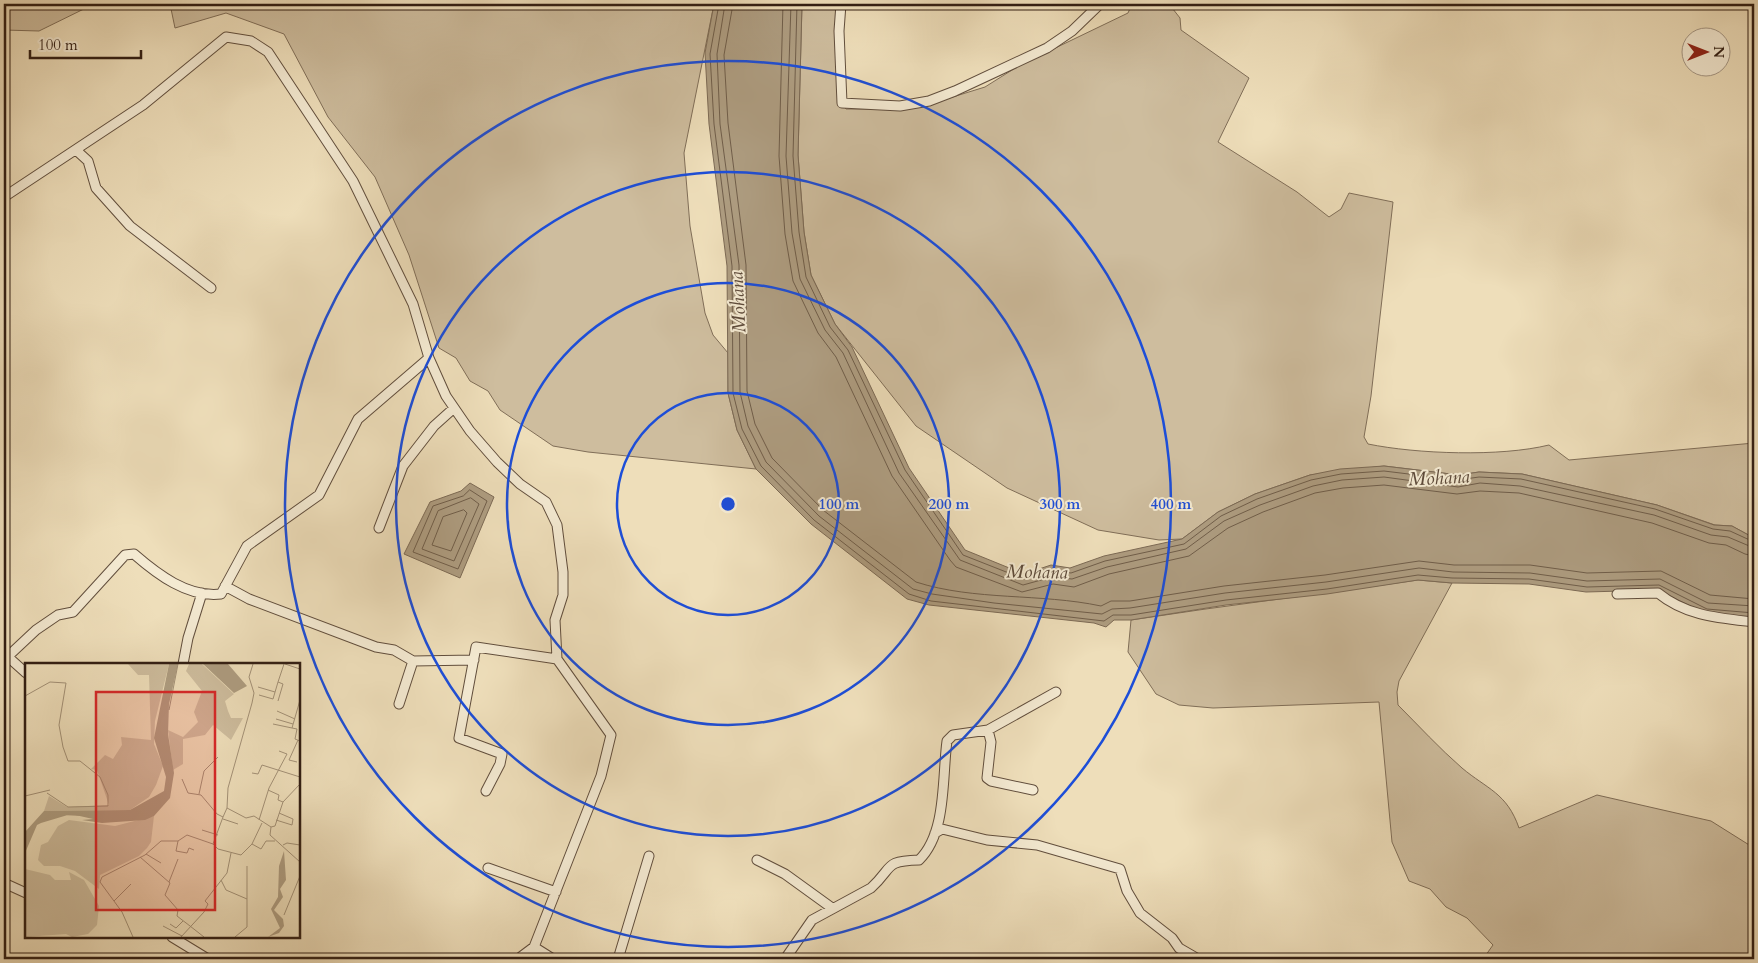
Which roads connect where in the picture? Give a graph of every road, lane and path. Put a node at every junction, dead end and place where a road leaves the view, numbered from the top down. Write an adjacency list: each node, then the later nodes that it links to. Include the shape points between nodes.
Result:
1 (841, 4): 2 (street, via 842,103 900,106 954,91 1047,48 1072,31)
2 (1100, 4)
3 (76, 150): 4 (street); 5 (street, via 88,161 96,188 130,226); 6 (street, via 143,105 226,37 250,41 268,52 353,181 413,304)
4 (4, 196)
5 (211, 288)
6 (429, 358): 7 (street); 9 (street, via 358,419 319,495 248,546)
7 (454, 408): 8 (street, via 434,426 403,466); 14 (street, via 497,462 546,502 557,525 563,594 555,620)
8 (379, 528)
9 (225, 586): 10 (street, via 221,594 208,596); 16 (street, via 249,599 376,647 394,650)
10 (202, 593): 13 (street, via 160,577 134,554 125,555 73,612 58,615); 17 (street)
11 (1617, 594): 12 (street, via 1658,593 1672,604 1696,614)
12 (1754, 622)
13 (5, 658): 18 (street)
14 (557, 659): 15 (street, via 476,647); 29 (street, via 611,735 601,776)
15 (474, 660): 16 (street); 23 (street, via 459,738 502,754)
16 (414, 661): 20 (street)
17 (183, 663)
18 (25, 672)
19 (1056, 692): 21 (street)
20 (399, 704)
21 (988, 730): 22 (street, via 991,742 987,778); 24 (street, via 953,735 947,741)
22 (1033, 790)
23 (486, 791)
24 (935, 833): 31 (street, via 930,850 919,860 899,860 890,864 871,888); 39 (street, via 942,829 987,840 1037,845 1120,869 1127,891 1140,913 1172,938 1179,948)
25 (649, 856): 37 (street)
26 (757, 860): 31 (street, via 808,889)
27 (488, 868): 29 (street)
28 (4, 883): 30 (street)
29 (556, 892): 33 (street)
30 (25, 893)
31 (832, 908): 38 (street, via 812,920)
32 (174, 938): 34 (street)
33 (534, 947): 35 (street); 36 (street)
34 (208, 959)
35 (518, 959)
36 (553, 959)
37 (618, 959)
38 (785, 959)
39 (1198, 959)

